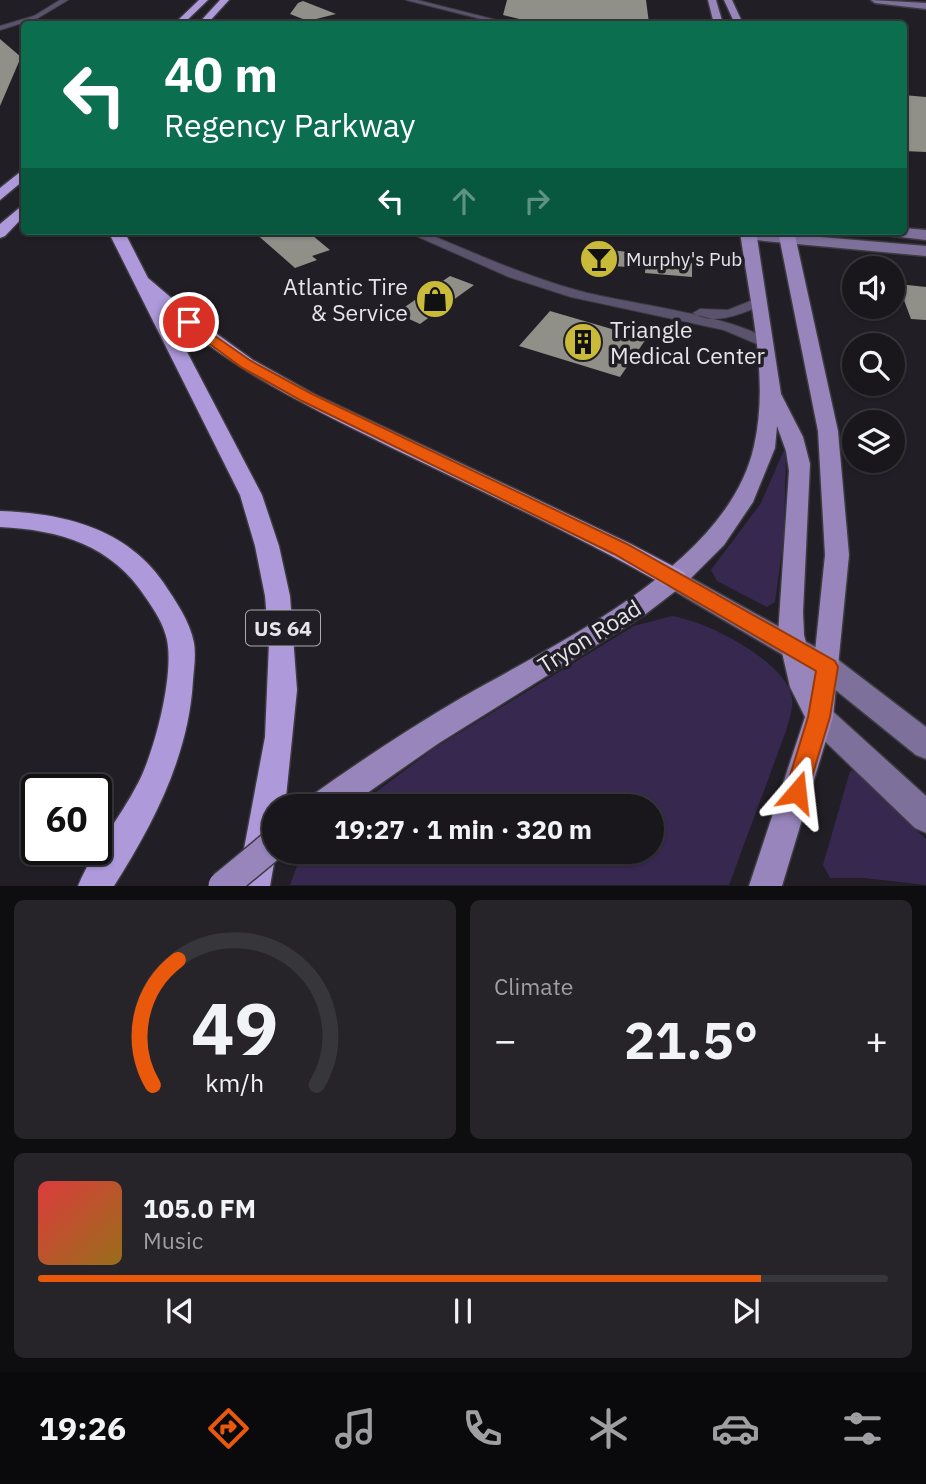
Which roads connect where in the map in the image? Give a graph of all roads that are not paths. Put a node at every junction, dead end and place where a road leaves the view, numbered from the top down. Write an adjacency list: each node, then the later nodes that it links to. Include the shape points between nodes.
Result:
1 (65, 0): 11 (street)
2 (204, 0): 12 (highway)
3 (225, 0): 13 (highway)
4 (409, 0): 14 (street)
5 (712, 0): 15 (main road)
6 (729, 0): 16 (main road)
7 (875, 0): 10 (street)
8 (919, 0): 9 (street)
9 (926, 1)
10 (926, 6)
11 (23, 21)
12 (181, 21)
13 (205, 21)
14 (496, 21)
15 (718, 21)
16 (738, 21)
17 (21, 22): 18 (street)
18 (0, 28)
19 (21, 176): 20 (highway)
20 (0, 197)
21 (21, 211): 22 (highway)
22 (0, 233)
23 (907, 233): 28 (street)
24 (118, 235): 30 (highway, US 64)
25 (420, 235): 32 (street, via 575,294)
26 (748, 235): 31 (main road, Tryon Road)
27 (787, 235): 29 (street); 38 (main road, via 817,368 833,468 837,555)
28 (926, 235)
29 (926, 251)
30 (134, 271): 36 (highway, via 189,322 246,364); 46 (highway, US 64, via 251,495 277,581 285,646 282,716)
31 (758, 302): 32 (street, via 730,314); 33 (main road, Tryon Road)
32 (674, 314): 33 (street, via 728,327)
33 (764, 343): 34 (main road, Tryon Road)
34 (771, 392): 36 (main road, Tryon Road, via 767,446 749,492 716,539); 37 (main road, via 798,451)
35 (0, 519): 44 (highway, via 30,519 111,544 139,567 164,603 181,641 180,692 170,743 144,807)
36 (676, 579): 37 (street); 41 (main road, Tryon Road)
37 (790, 646): 38 (street); 39 (main road)
38 (827, 667): 39 (main road); 40 (street)
39 (819, 717): 42 (street); 47 (main road)
40 (926, 745)
41 (339, 794)
42 (926, 817)
43 (262, 854): 45 (main road, bridge)
44 (94, 886)
45 (223, 886)
46 (253, 886)
47 (765, 886)

